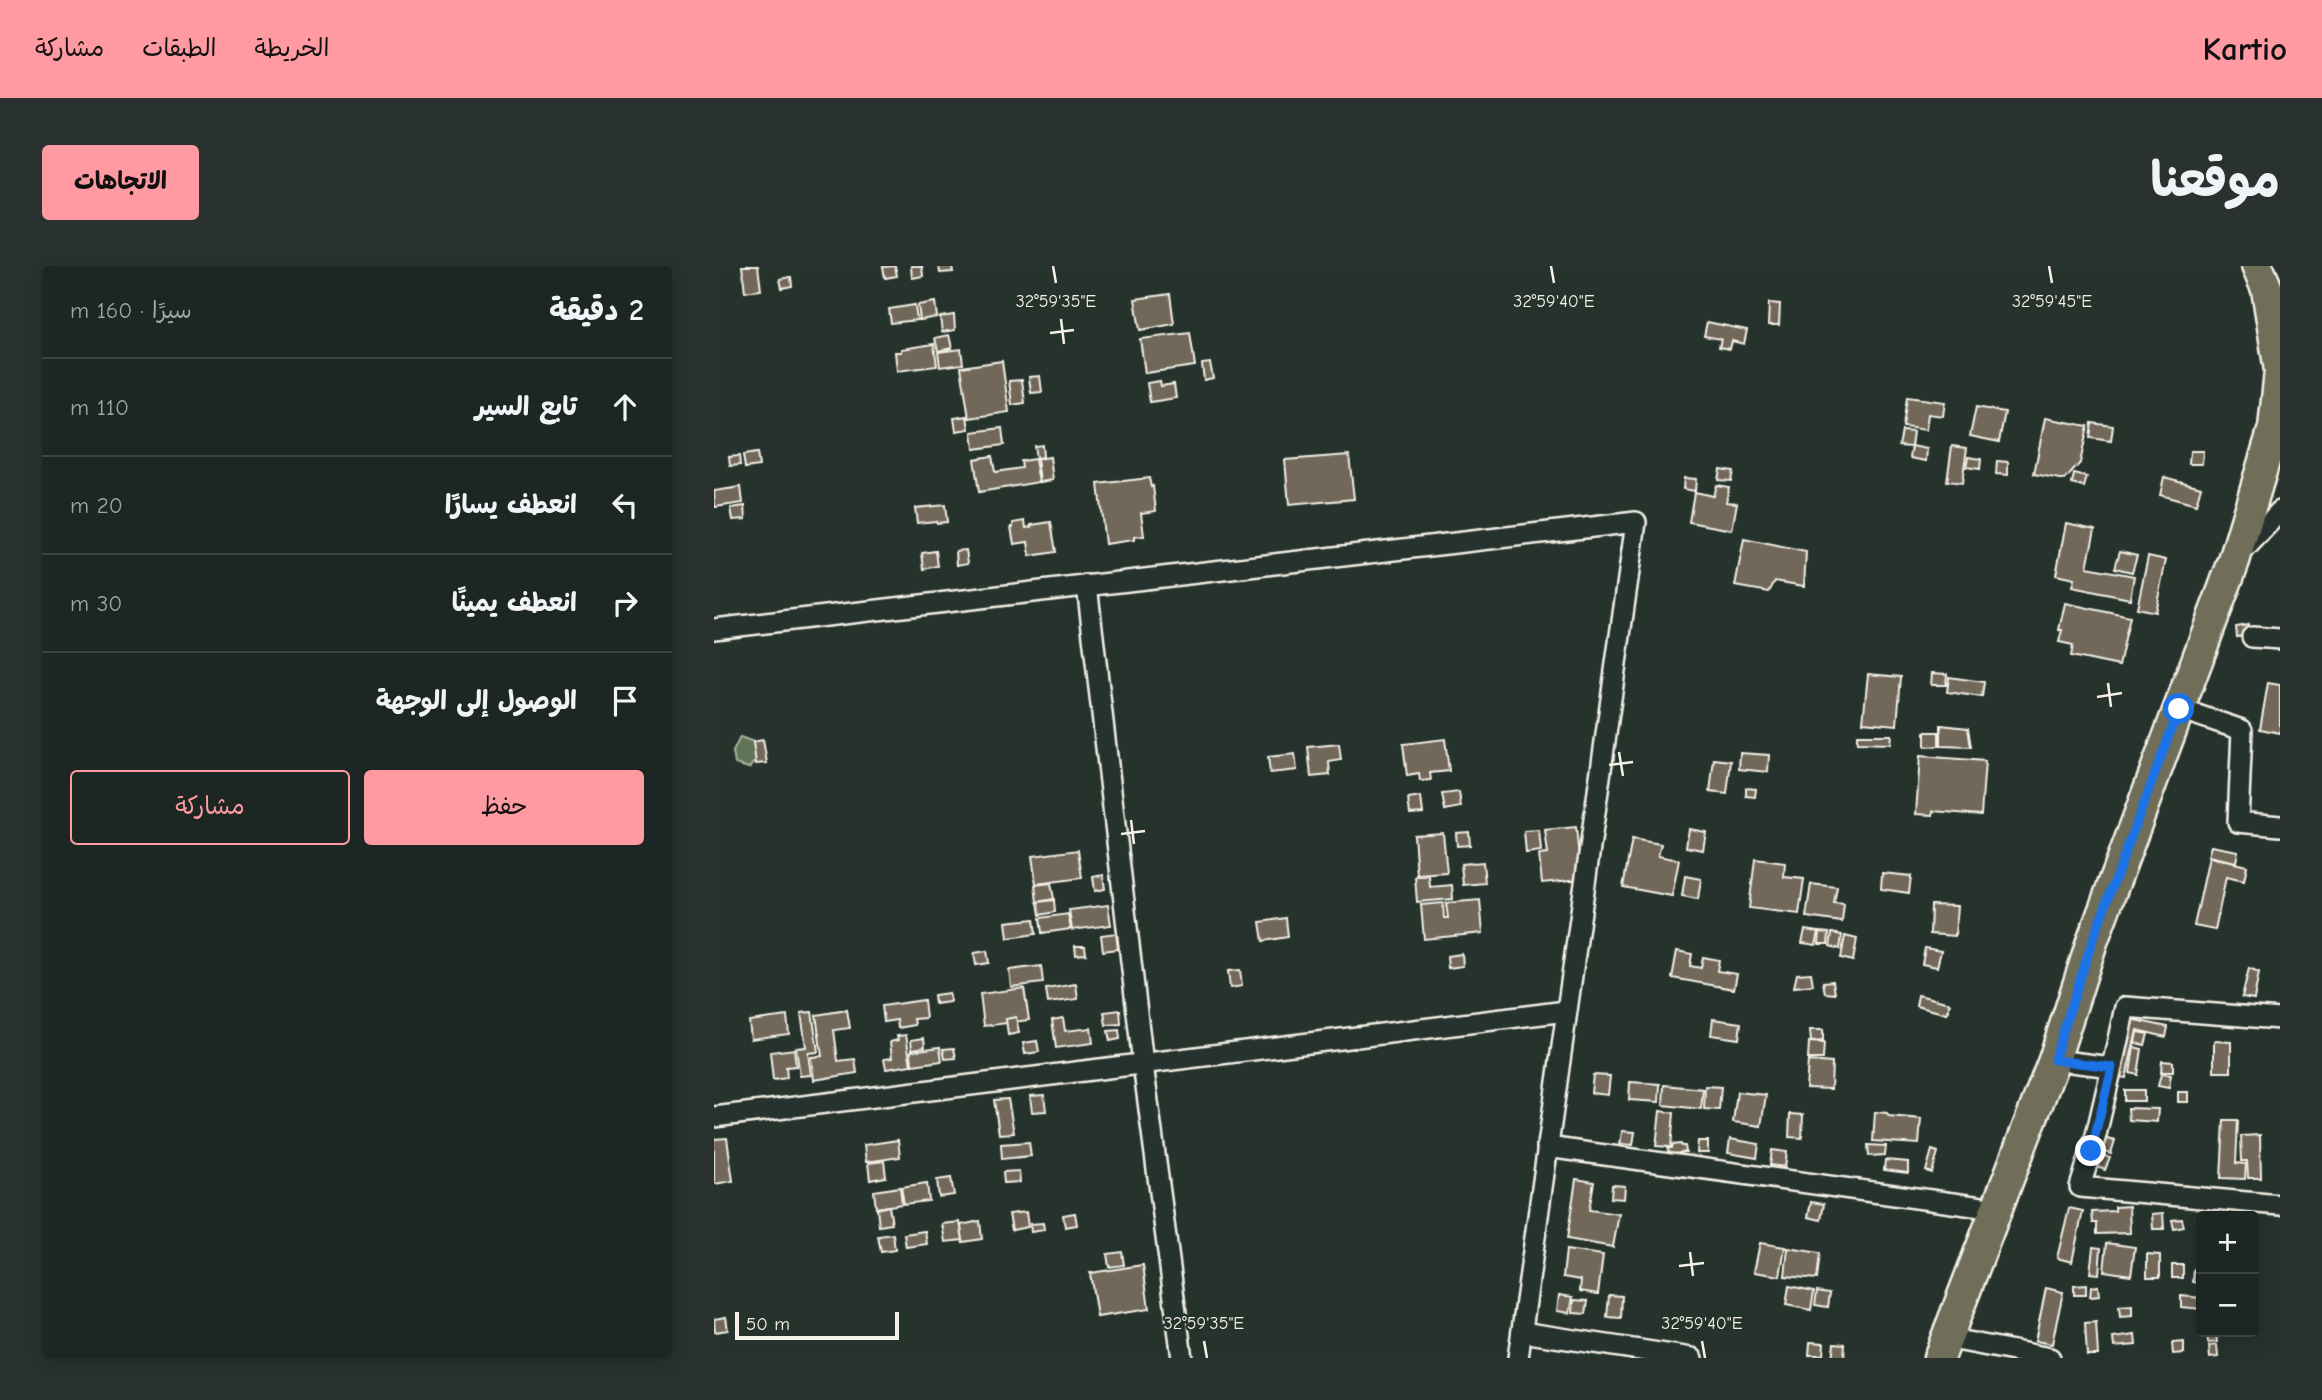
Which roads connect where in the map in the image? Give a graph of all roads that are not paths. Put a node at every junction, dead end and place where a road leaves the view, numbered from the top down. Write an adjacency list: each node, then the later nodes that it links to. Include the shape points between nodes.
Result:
1 (2257, 266): 3 (main road, via 2267,289 2280,371 2274,428)
2 (2280, 511): 3 (street)
3 (2234, 561): 8 (main road)
4 (1087, 585): 5 (street); 10 (street, via 1636,522); 13 (street)
5 (714, 629)
6 (2252, 636): 7 (street)
7 (2280, 639)
8 (2179, 709): 9 (street, via 2242,730 2238,822); 12 (main road, via 2092,942)
9 (2280, 826)
10 (1566, 1011): 13 (street); 16 (street)
11 (2280, 1019): 14 (street, via 2124,1007)
12 (2054, 1060): 14 (street); 18 (main road)
13 (1143, 1064): 15 (street); 21 (street)
14 (2112, 1067): 17 (street, via 2080,1187)
15 (714, 1117)
16 (1547, 1147): 18 (street); 19 (street)
17 (2280, 1205)
18 (1996, 1209): 20 (main road)
19 (1521, 1332): 22 (street); 23 (street)
20 (1943, 1348): 24 (street)
21 (1182, 1358)
22 (1518, 1358)
23 (1692, 1358)
24 (2050, 1358)

